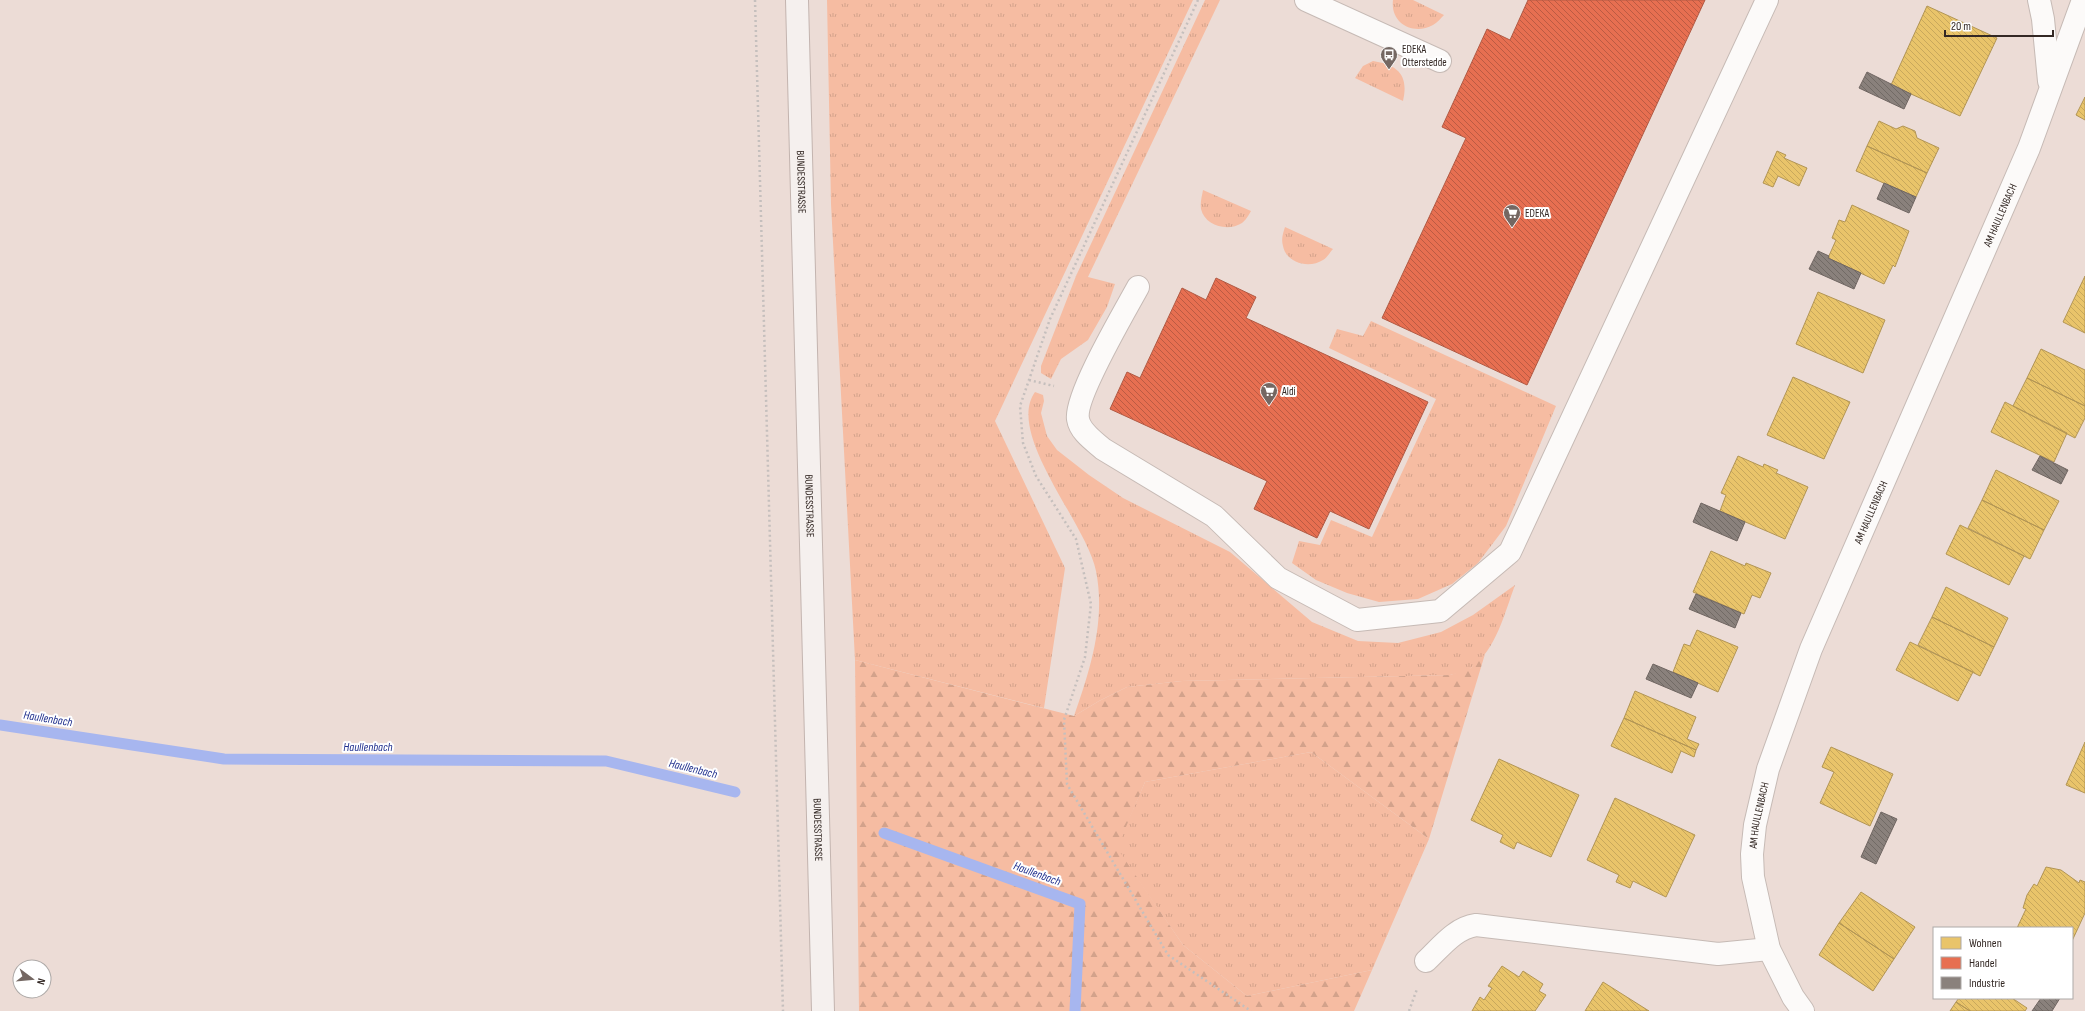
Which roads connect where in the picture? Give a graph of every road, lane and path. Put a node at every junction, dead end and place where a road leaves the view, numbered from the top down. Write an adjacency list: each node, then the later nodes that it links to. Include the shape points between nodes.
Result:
1 (755, 0): 13 (path)
2 (798, 0): 14 (main road, BUNDESSTRASSE)
3 (1306, 0): 7 (street)
4 (1767, 0): 9 (street, via 1510,552 1440,611 1357,620 1278,578 1214,516 1103,449 1088,437 1078,419 1082,392)
5 (2039, 0): 8 (street, AM HAULLENBACH)
6 (2083, 0): 8 (street, AM HAULLENBACH)
7 (1440, 61)
8 (2050, 88): 11 (street, AM HAULLENBACH, via 2029,148 1811,649 1768,769 1755,825 1752,854 1757,901)
9 (1138, 287)
10 (1067, 784): 15 (path, via 1168,955)
11 (1769, 949): 12 (street, via 1718,954 1476,925 1466,926 1456,933); 16 (street, AM HAULLENBACH, via 1793,997)
12 (1426, 961)
13 (783, 1011)
14 (823, 1011)
15 (1251, 1011)
16 (1803, 1011)

